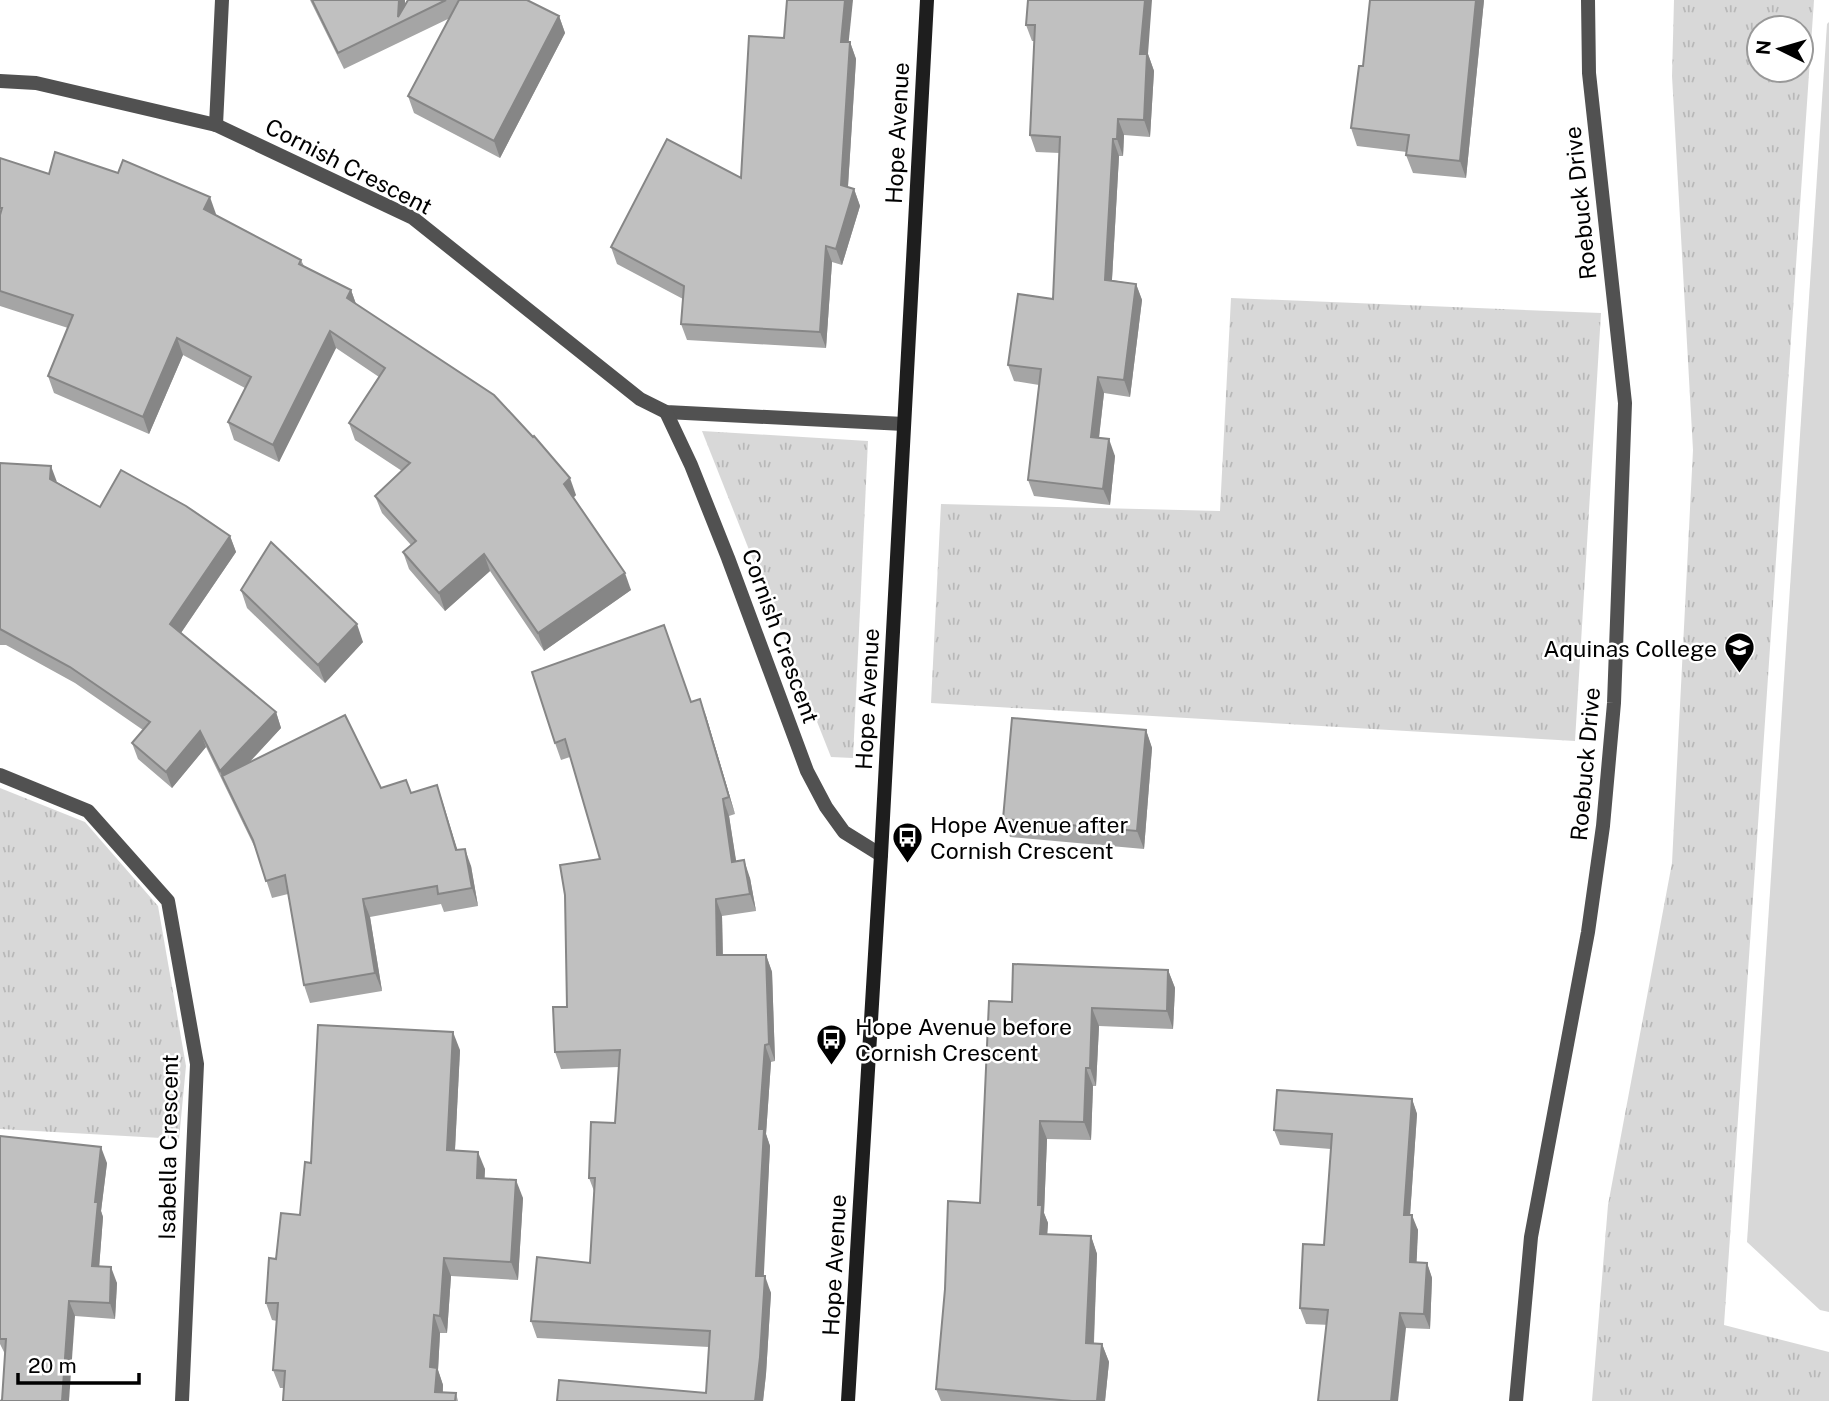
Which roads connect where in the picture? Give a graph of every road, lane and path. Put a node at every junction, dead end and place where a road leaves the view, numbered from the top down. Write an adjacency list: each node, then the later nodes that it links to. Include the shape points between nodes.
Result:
1 (222, 0): 5 (street)
2 (927, 0): 7 (street, Hope Avenue)
3 (1588, 0): 12 (street, Roebuck Drive, via 1589,73 1625,403 1614,703 1588,932 1531,1237)
4 (0, 81): 5 (street, Cornish Crescent, via 36,83)
5 (216, 125): 6 (street, Cornish Crescent, via 413,218 640,399)
6 (666, 412): 7 (street, Cornish Crescent); 9 (street, Cornish Crescent, via 728,558 807,771 844,832)
7 (904, 424): 9 (street, Hope Avenue)
8 (0, 775): 10 (street, Isabella Crescent, via 88,811 168,901 197,1064)
9 (881, 855): 11 (street, Hope Avenue)
10 (182, 1401)
11 (848, 1401)
12 (1516, 1401)

